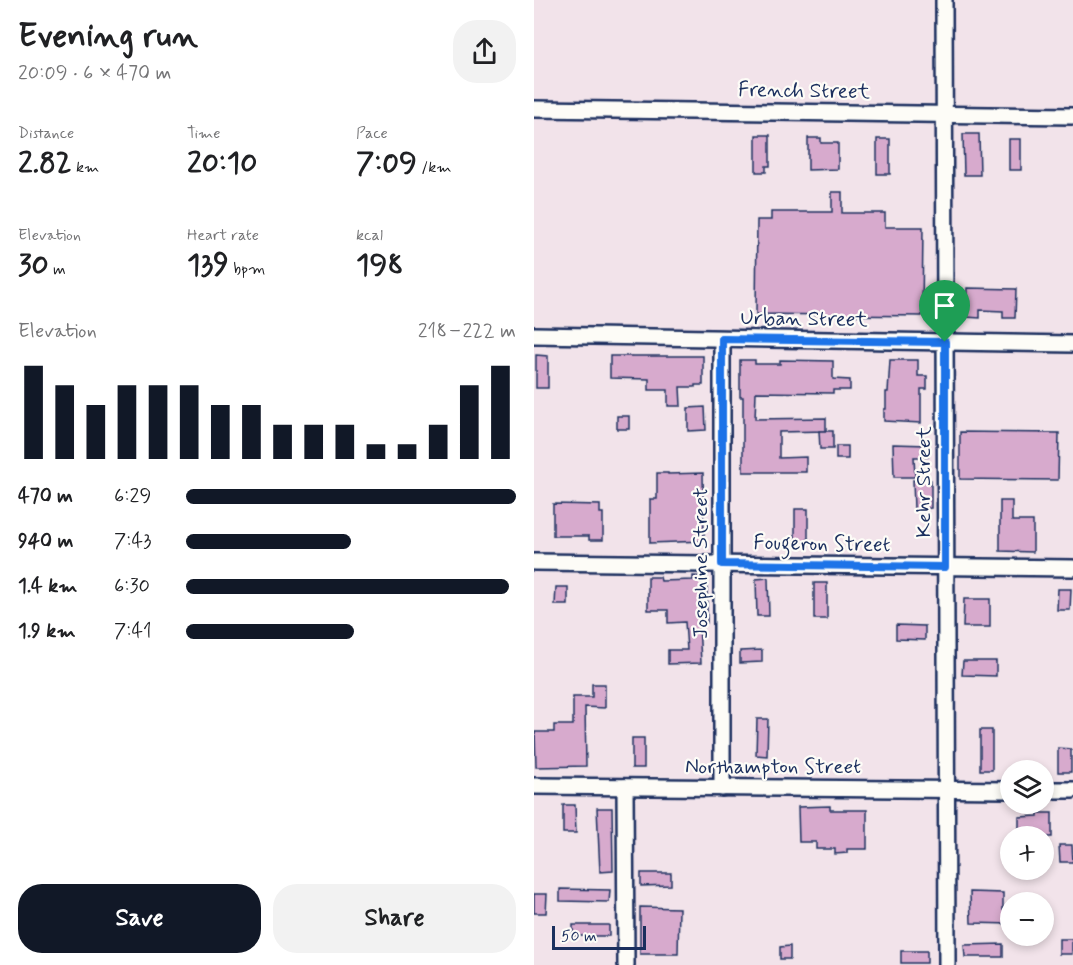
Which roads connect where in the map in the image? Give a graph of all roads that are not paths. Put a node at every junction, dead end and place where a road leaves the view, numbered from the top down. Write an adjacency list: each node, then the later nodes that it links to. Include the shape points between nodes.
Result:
1 (944, 0): 3 (street, Kehr Street)
2 (534, 109): 3 (street, French Street)
3 (944, 114): 4 (street, French Street); 7 (street, Kehr Street)
4 (1073, 116)
5 (534, 336): 6 (street, Urban Street)
6 (722, 339): 7 (street, Urban Street); 10 (street, Josephine Street)
7 (945, 342): 8 (street, Urban Street); 11 (street, Kehr Street)
8 (1073, 344)
9 (534, 562): 10 (street, Fougeron Street)
10 (722, 564): 11 (street, Fougeron Street); 15 (street, Josephine Street)
11 (945, 567): 12 (street, Fougeron Street); 16 (street, Kehr Street)
12 (1073, 568)
13 (534, 786): 14 (street, Northampton Street)
14 (625, 787): 15 (street, Northampton Street); 20 (street)
15 (722, 788): 16 (street, Northampton Street)
16 (946, 790): 17 (street, Northampton Street); 21 (street, Kehr Street)
17 (1000, 790)
18 (1054, 790): 19 (street)
19 (1073, 790)
20 (626, 965)
21 (947, 965)

